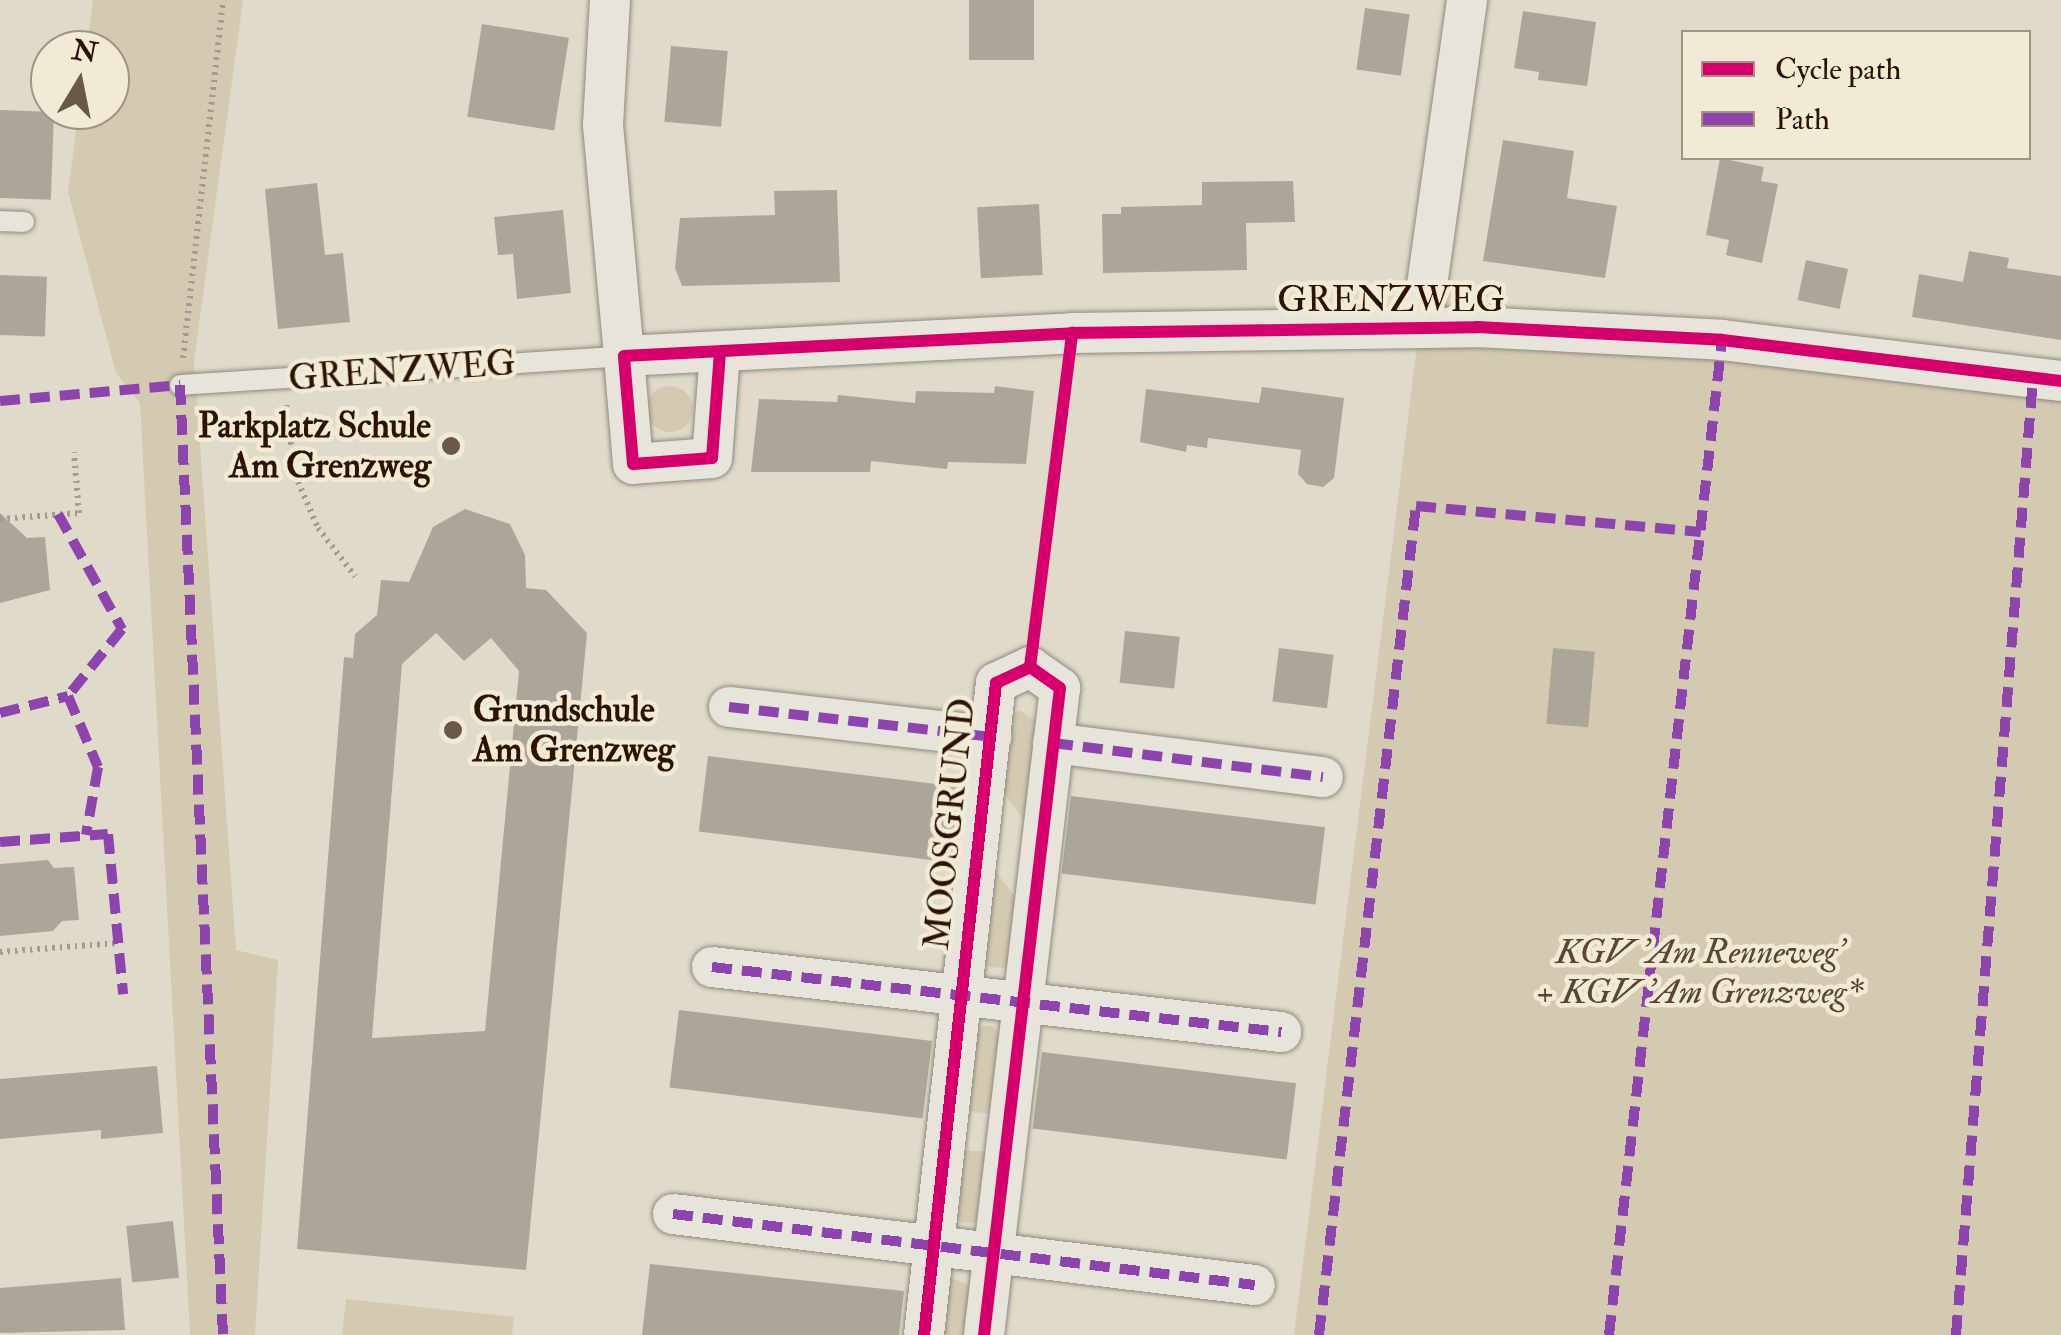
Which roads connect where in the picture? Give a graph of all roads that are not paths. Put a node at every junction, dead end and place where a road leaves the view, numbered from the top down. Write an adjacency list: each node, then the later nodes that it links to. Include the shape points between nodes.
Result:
1 (610, 0): 7 (street, via 603,124)
2 (1468, 0): 5 (street)
3 (0, 221): 4 (lane)
4 (24, 222)
5 (1421, 328): 6 (street, GRENZWEG, via 1072,333); 8 (street, GRENZWEG, via 1722,340)
6 (720, 352): 7 (street, GRENZWEG); 7 (street, via 712,458 632,464)
7 (624, 356): 9 (lane, GRENZWEG)
8 (2061, 381)
9 (180, 384)
10 (729, 707): 11 (street, MOOSGRUND)
11 (990, 737): 12 (street, MOOSGRUND, via 996,683 1030,667 1060,688); 15 (street, MOOSGRUND)
12 (1053, 743): 13 (street); 16 (street, MOOSGRUND)
13 (1324, 777)
14 (712, 967): 15 (street, MOOSGRUND)
15 (962, 994): 16 (street, MOOSGRUND); 19 (street, MOOSGRUND)
16 (1020, 1001): 17 (street, MOOSGRUND); 20 (street, MOOSGRUND)
17 (1282, 1032)
18 (672, 1214): 19 (street)
19 (934, 1246): 20 (street); 22 (street, MOOSGRUND)
20 (993, 1254): 21 (street); 23 (street, MOOSGRUND)
21 (1255, 1286)
22 (924, 1335)
23 (984, 1335)

